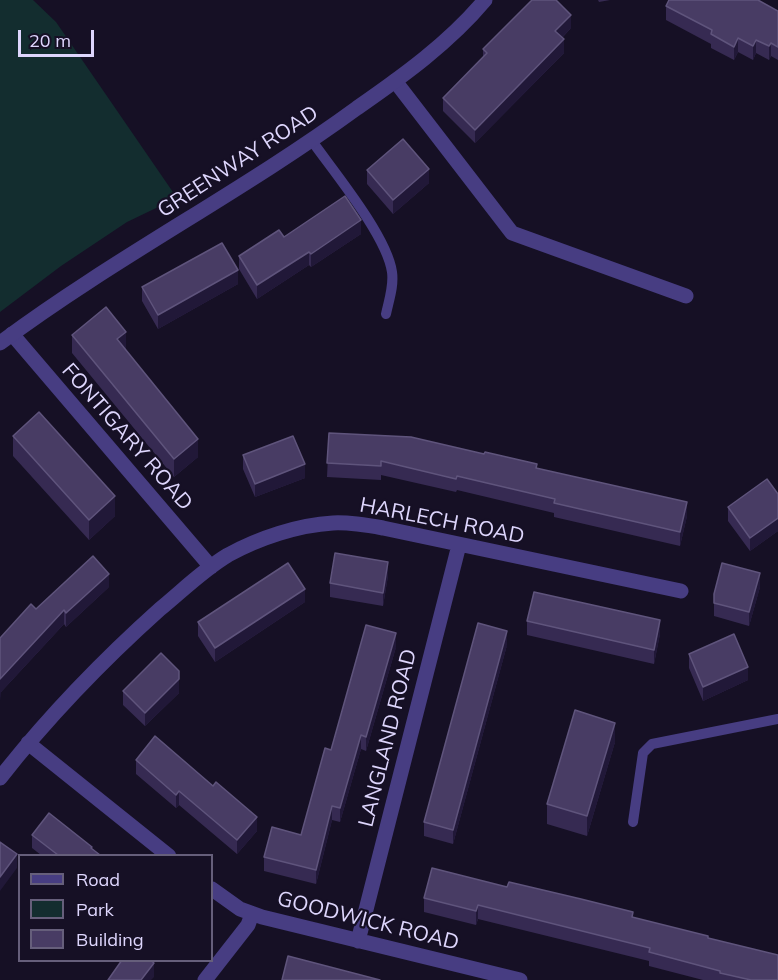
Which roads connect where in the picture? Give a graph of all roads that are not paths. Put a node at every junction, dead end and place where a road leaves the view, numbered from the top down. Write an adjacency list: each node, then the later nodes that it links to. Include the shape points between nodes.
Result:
1 (485, 0): 2 (street, GREENWAY ROAD, via 452,35)
2 (395, 81): 3 (street, GREENWAY ROAD); 4 (street, via 512,233)
3 (312, 141): 5 (lane, via 374,228 388,258 392,291); 6 (street, GREENWAY ROAD, via 62,299)
4 (686, 296)
5 (386, 314)
6 (6, 339): 8 (street, FONTIGARY ROAD)
7 (459, 545): 8 (street, HARLECH ROAD, via 383,528 332,523 268,538); 9 (street, HARLECH ROAD); 17 (street, LANGLAND ROAD)
8 (211, 567): 11 (street, HARLECH ROAD, via 94,672)
9 (681, 591)
10 (778, 719): 13 (lane, via 652,744 643,753)
11 (28, 743): 12 (street, HARLECH ROAD); 14 (street)
12 (0, 778)
13 (633, 822)
14 (168, 854)
15 (213, 890): 16 (street, GOODWICK ROAD)
16 (252, 914): 17 (street, GOODWICK ROAD); 18 (street, via 248,925)
17 (358, 941): 19 (street, GOODWICK ROAD)
18 (206, 980)
19 (520, 980)

